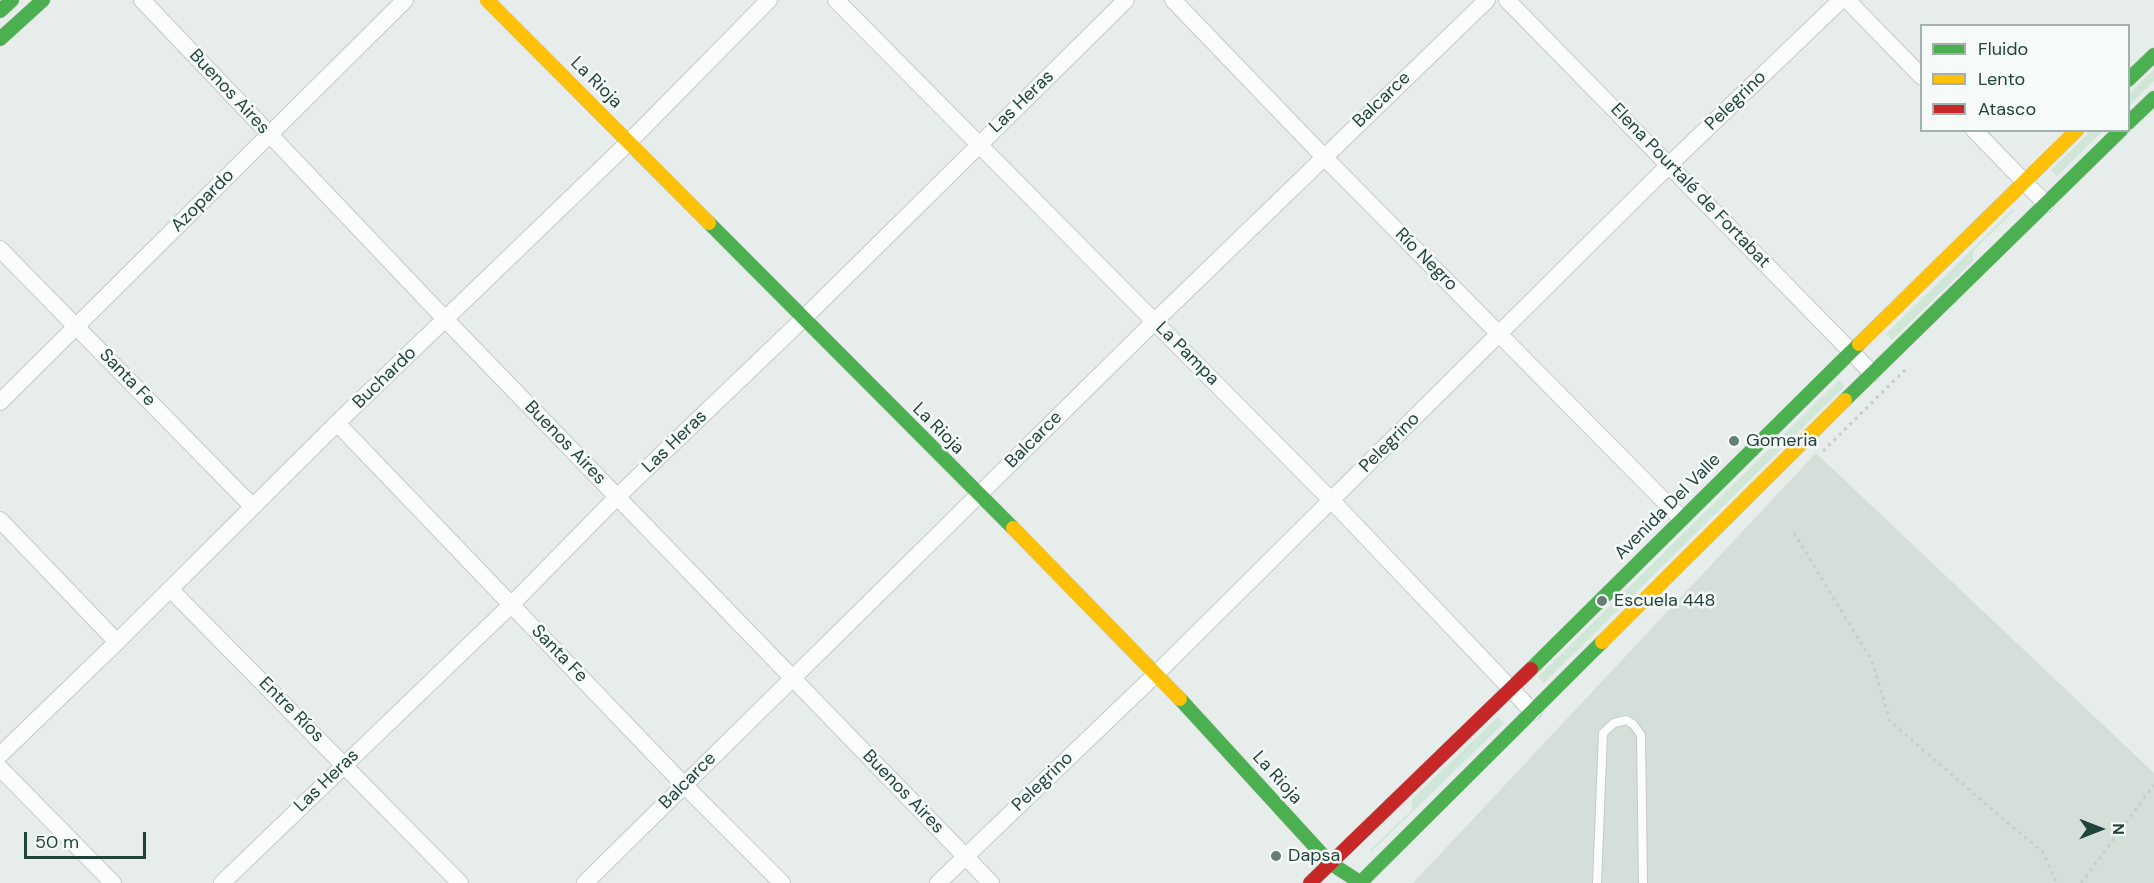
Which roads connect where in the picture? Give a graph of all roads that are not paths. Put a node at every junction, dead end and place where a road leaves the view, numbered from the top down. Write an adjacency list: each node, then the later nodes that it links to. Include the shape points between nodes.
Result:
1 (12, 0): 14 (main road)
2 (43, 0): 15 (main road)
3 (142, 0): 24 (street, Buenos Aires)
4 (405, 0): 24 (street, Azopardo)
5 (487, 0): 25 (main road, La Rioja)
6 (769, 0): 25 (street, Buchardo)
7 (836, 0): 26 (street, La Pampa)
8 (1126, 0): 26 (street, Las Heras)
9 (1173, 0): 27 (street, Río Negro)
10 (1487, 0): 27 (street, Balcarce)
11 (1507, 0): 28 (street, Elena Pourtalé de Fortabat)
12 (1841, 0): 28 (street, Pelegrino)
13 (1847, 0): 17 (street)
14 (0, 11)
15 (0, 39)
16 (2154, 55): 18 (main road)
17 (1920, 74)
18 (2130, 78)
19 (2154, 98): 20 (main road)
20 (2130, 121)
21 (1976, 132): 29 (street)
22 (2075, 132): 29 (main road, Avenida Del Valle)
23 (2119, 132): 30 (main road)
24 (269, 135): 33 (street, Buenos Aires); 35 (street, Azopardo)
25 (629, 142): 32 (main road, La Rioja); 33 (street, Buchardo)
26 (979, 144): 32 (street, Las Heras); 34 (street, La Pampa)
27 (1324, 157): 34 (street, Balcarce); 36 (street, Río Negro)
28 (1669, 165): 36 (street, Pelegrino); 37 (street, Elena Pourtalé de Fortabat)
29 (2025, 182): 30 (street); 37 (main road, Avenida Del Valle)
30 (2046, 204): 38 (main road)
31 (0, 249): 35 (street, Santa Fe)
32 (803, 319): 41 (main road, La Rioja); 42 (street, Las Heras)
33 (446, 320): 40 (street, Buchardo); 42 (street, Buenos Aires)
34 (1155, 321): 41 (street, Balcarce); 43 (street, La Pampa)
35 (76, 326): 39 (street, Azopardo); 44 (street, Santa Fe)
36 (1499, 334): 43 (street, Pelegrino); 45 (street, Río Negro)
37 (1851, 351): 38 (street, Elena Pourtalé de Fortabat); 45 (main road, Avenida Del Valle)
38 (1872, 374): 53 (main road)
39 (0, 402)
40 (337, 423): 44 (street, Buchardo); 48 (street, Santa Fe)
41 (978, 495): 50 (main road, La Rioja); 51 (street, Balcarce)
42 (617, 497): 48 (street, Las Heras); 51 (street, Buenos Aires)
43 (1332, 501): 50 (street, Pelegrino); 52 (street, La Pampa)
44 (253, 507): 47 (street, Buchardo)
45 (1681, 518): 52 (main road, Avenida Del Valle)
46 (0, 520): 49 (street)
47 (170, 590): 49 (street, Buchardo); 55 (street, Entre Ríos)
48 (511, 605): 55 (street, Las Heras); 57 (street, Santa Fe)
49 (117, 642): 54 (street, Buchardo)
50 (1157, 673): 58 (street, Pelegrino); 59 (main road, La Rioja)
51 (792, 679): 57 (street, Balcarce); 58 (street, Buenos Aires)
52 (1511, 689): 53 (street, La Pampa); 59 (main road, Avenida Del Valle)
53 (1533, 712): 68 (main road)
54 (0, 755)
55 (344, 764): 61 (street, Las Heras); 62 (street, Entre Ríos)
56 (0, 768): 60 (street)
57 (684, 785): 63 (street, Balcarce); 64 (street, Santa Fe)
58 (965, 856): 65 (street, Pelegrino); 66 (street, Buenos Aires)
59 (1330, 863): 67 (main road, Avenida Del Valle); 68 (main road, La Rioja)
60 (113, 883)
61 (222, 883)
62 (460, 883)
63 (585, 883)
64 (782, 883)
65 (938, 883)
66 (992, 883)
67 (1310, 883)
68 (1361, 883)
69 (1598, 883): 70 (lane, via 1603,733 1614,723 1626,720 1641,735)
70 (1643, 883)

